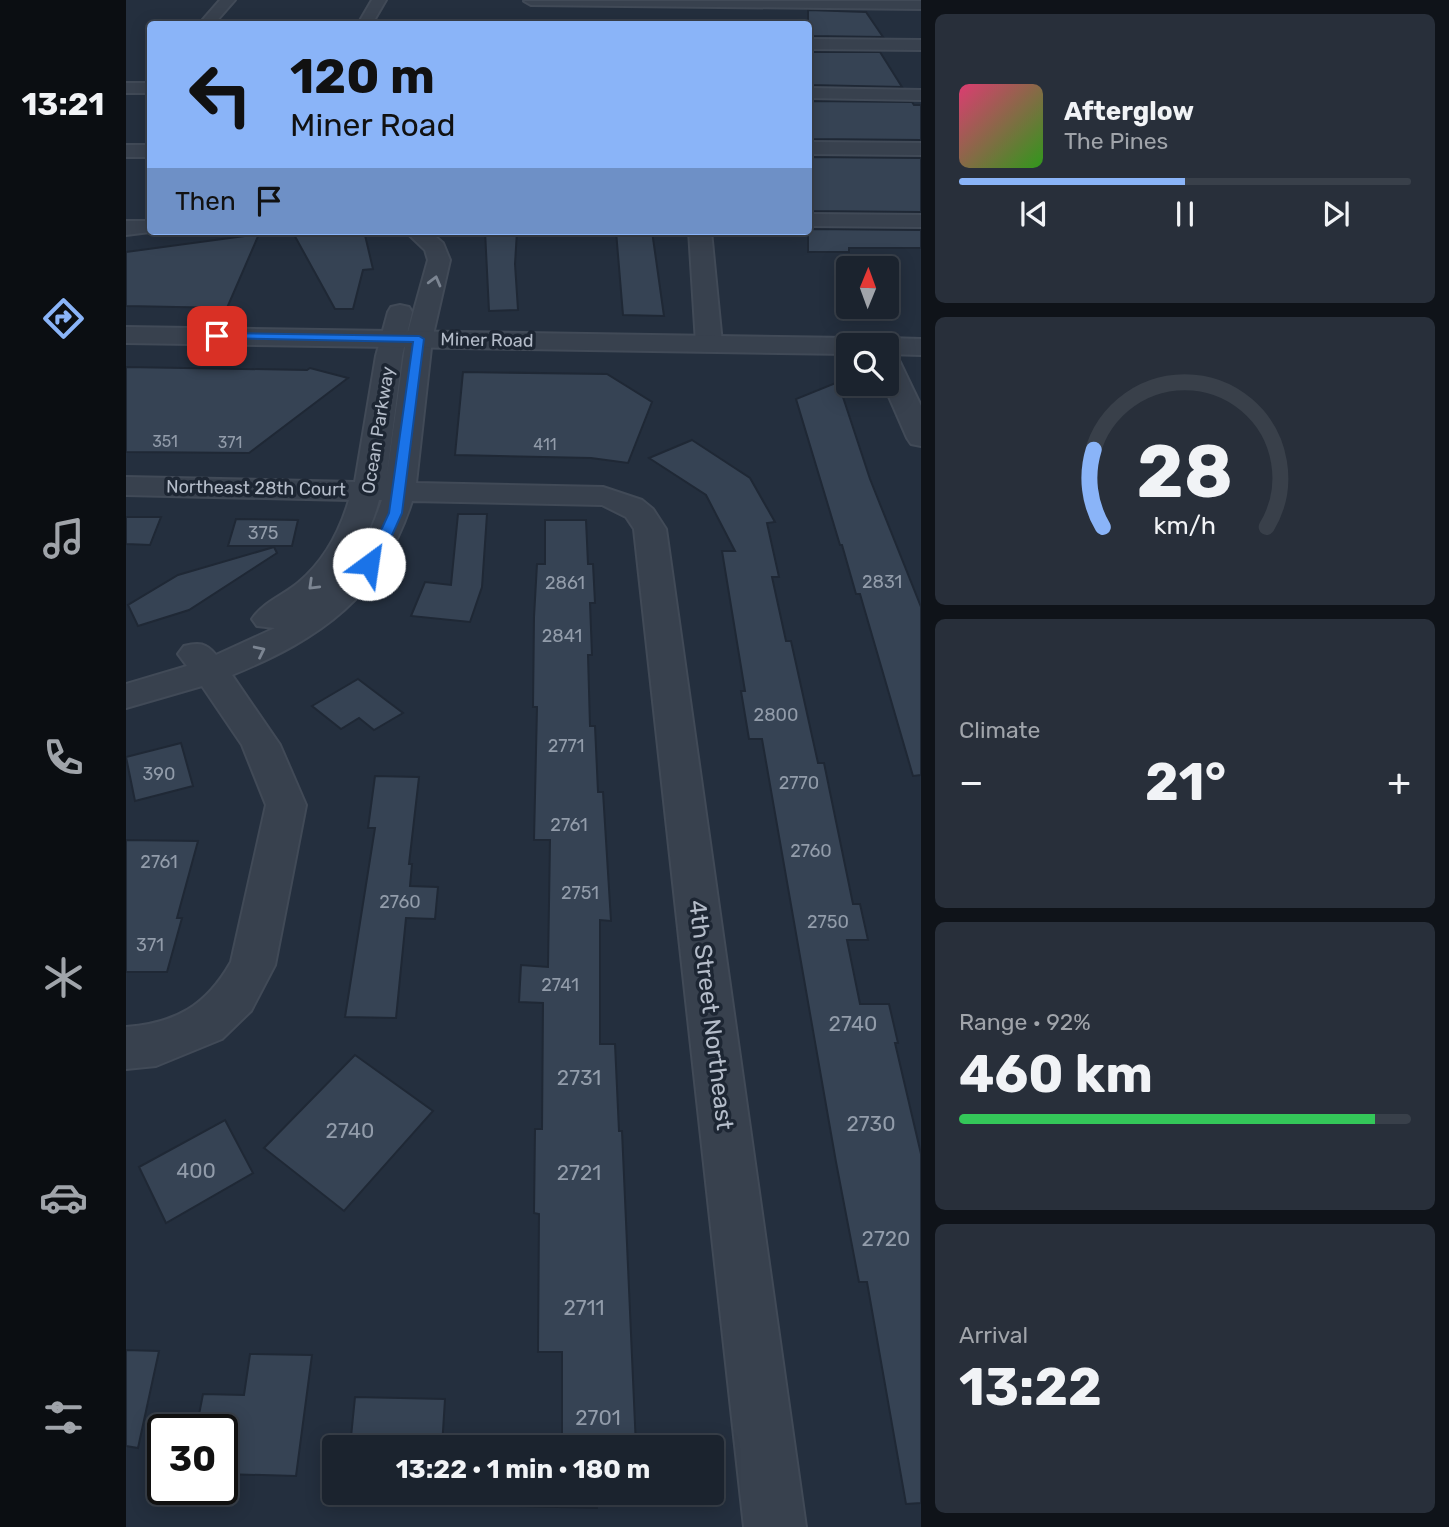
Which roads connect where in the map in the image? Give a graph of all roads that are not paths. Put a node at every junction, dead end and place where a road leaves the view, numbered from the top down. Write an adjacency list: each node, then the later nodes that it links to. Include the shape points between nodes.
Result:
1 (228, 0): 6 (street)
2 (379, 0): 7 (street)
3 (530, 5): 5 (street)
4 (920, 5): 5 (street)
5 (683, 6)
6 (209, 21)
7 (367, 21)
8 (812, 44): 9 (street)
9 (920, 46)
10 (126, 88): 11 (street)
11 (147, 88)
12 (812, 93): 13 (street)
13 (920, 95)
14 (812, 148): 15 (street)
15 (920, 149)
16 (126, 151): 17 (street)
17 (147, 151)
18 (812, 220): 19 (street)
19 (920, 221)
20 (147, 227): 21 (street)
21 (126, 228)
22 (396, 235): 26 (street, Ocean Parkway, via 415,261)
23 (420, 235): 26 (street, Ocean Parkway, one-way to 23, via 439,260 435,248)
24 (700, 235): 27 (street)
25 (126, 335): 26 (street, Miner Road)
26 (406, 338): 27 (street, Miner Road); 34 (street, Ocean Parkway)
27 (709, 343): 28 (street, Miner Road)
28 (836, 345)
29 (899, 346): 30 (street)
30 (920, 347)
31 (899, 390): 32 (street)
32 (920, 438)
33 (126, 486): 34 (street, Northeast 28th Court)
34 (385, 491): 35 (street, Northeast 28th Court, via 603,496); 36 (street, Ocean Parkway, via 395,513 379,551 334,604 260,652)
35 (635, 508): 40 (street, 4th Street Northeast, via 650,529)
36 (203, 663): 37 (street, Ocean Parkway); 38 (street, Ocean Parkway); 39 (street, via 281,782 286,805 253,965 234,997 205,1025 156,1045)
37 (126, 671)
38 (126, 696)
39 (126, 1048)
40 (775, 1527)

